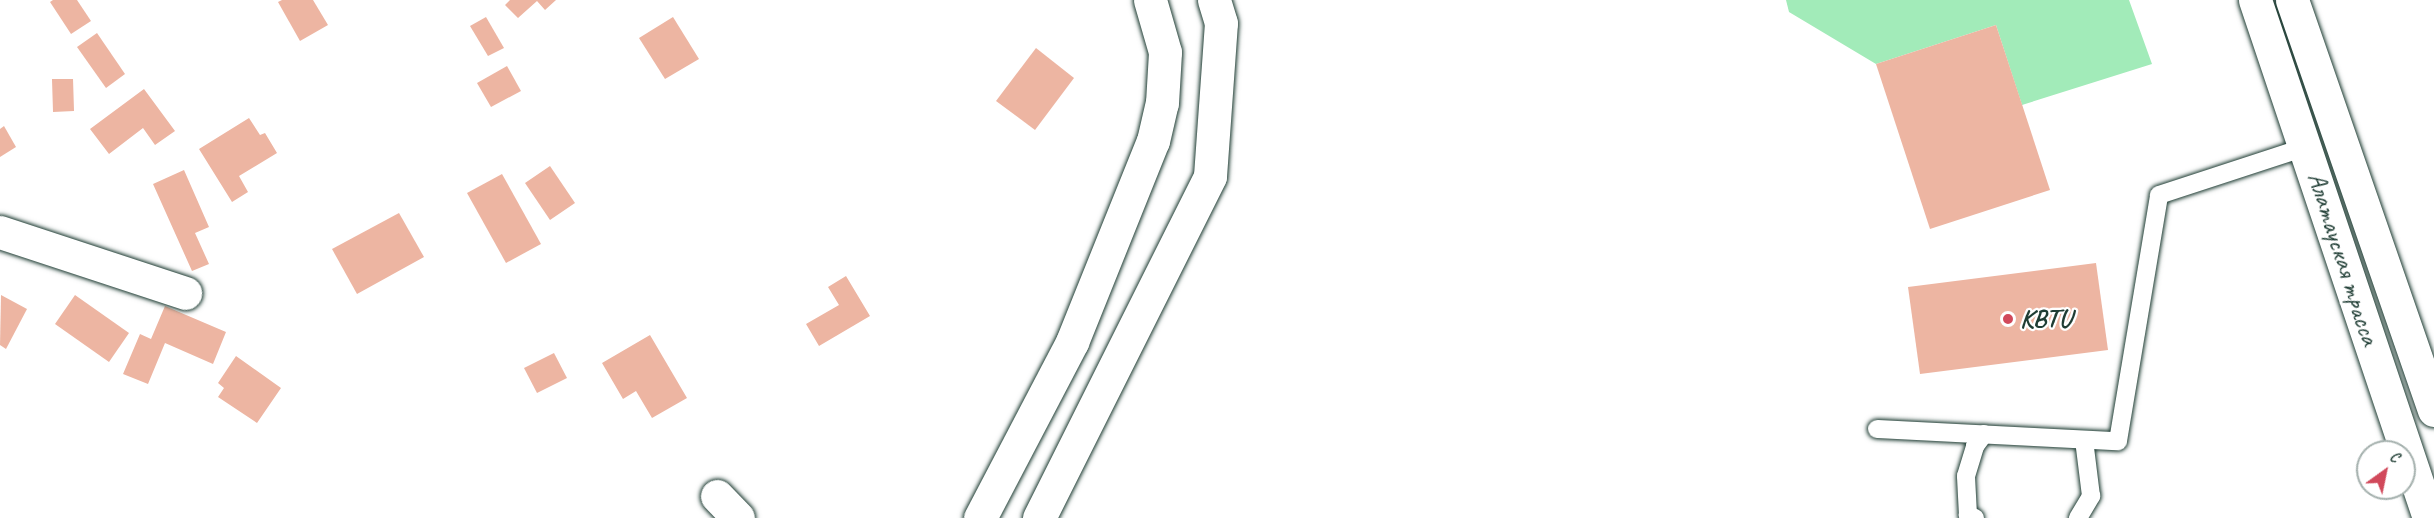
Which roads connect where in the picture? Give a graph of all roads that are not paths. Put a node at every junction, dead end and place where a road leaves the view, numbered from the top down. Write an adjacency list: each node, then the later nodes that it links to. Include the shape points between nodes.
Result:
1 (1150, 0): 12 (street, via 1165,52 1162,103 1154,141 1071,342)
2 (1214, 0): 13 (street, via 1221,23 1210,176)
3 (2255, 0): 5 (street, Алатауская трасса)
4 (2292, 0): 8 (street, Алатауская трасса)
5 (2306, 147): 11 (lane, via 2159,195 2118,441); 16 (street, Алатауская трасса)
6 (0, 232): 7 (street)
7 (185, 293)
8 (2434, 410)
9 (1877, 429): 10 (lane)
10 (1984, 435): 11 (lane); 14 (lane, via 1975,446 1966,476 1968,515)
11 (2084, 440): 15 (lane, via 2091,496)
12 (980, 518)
13 (1039, 518)
14 (1975, 518)
15 (2078, 518)
16 (2429, 518)

